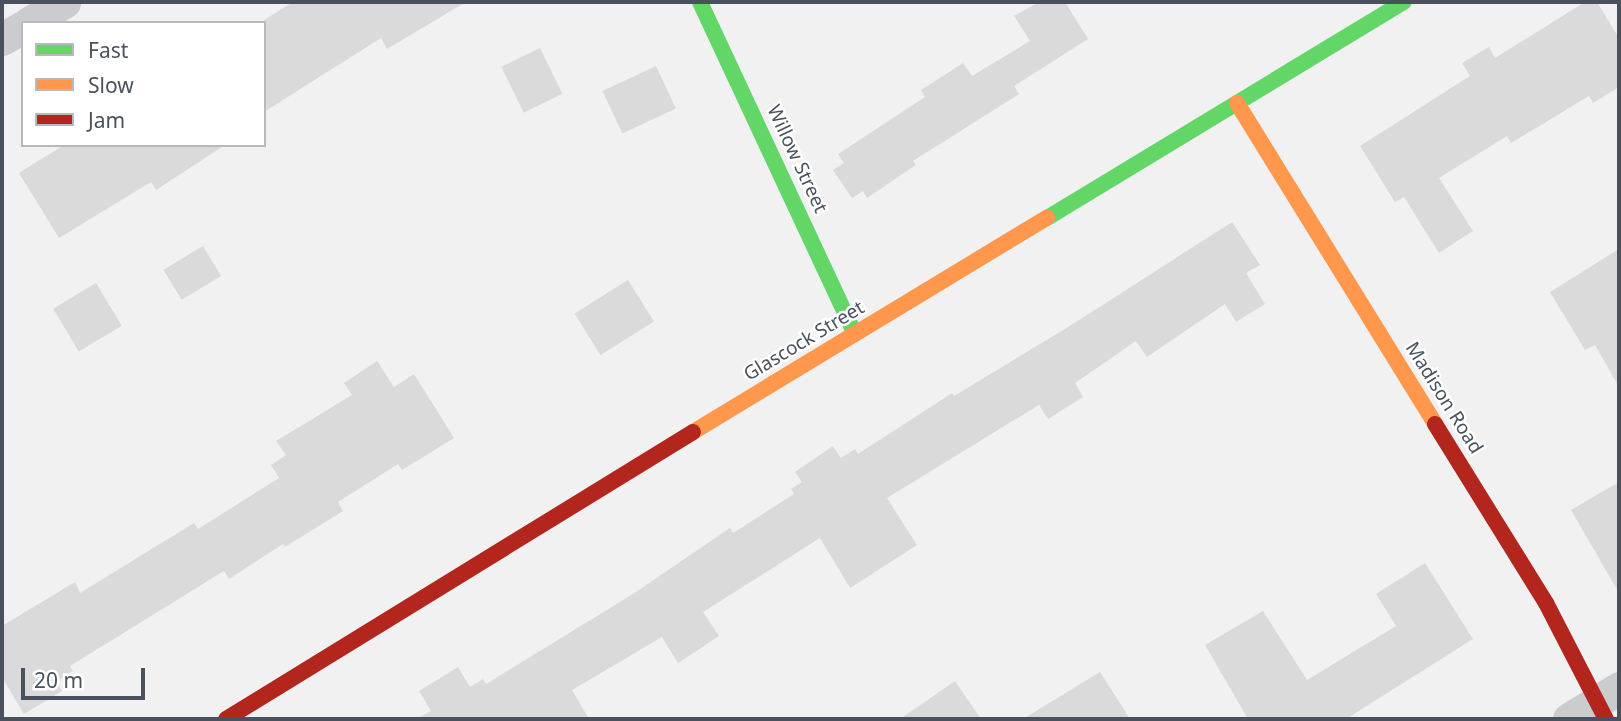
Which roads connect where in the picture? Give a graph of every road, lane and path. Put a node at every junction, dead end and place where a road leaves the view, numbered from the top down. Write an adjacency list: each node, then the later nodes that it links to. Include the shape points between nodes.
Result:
1 (64, 2): 4 (street)
2 (700, 2): 8 (street, Willow Street)
3 (1404, 2): 7 (street, Glascock Street)
4 (32, 21)
5 (21, 27): 6 (street)
6 (2, 39)
7 (1237, 103): 8 (street, Glascock Street); 9 (street, Madison Road)
8 (855, 334): 10 (street, Glascock Street)
9 (1608, 703): 11 (street)
10 (226, 719)
11 (1569, 719)

